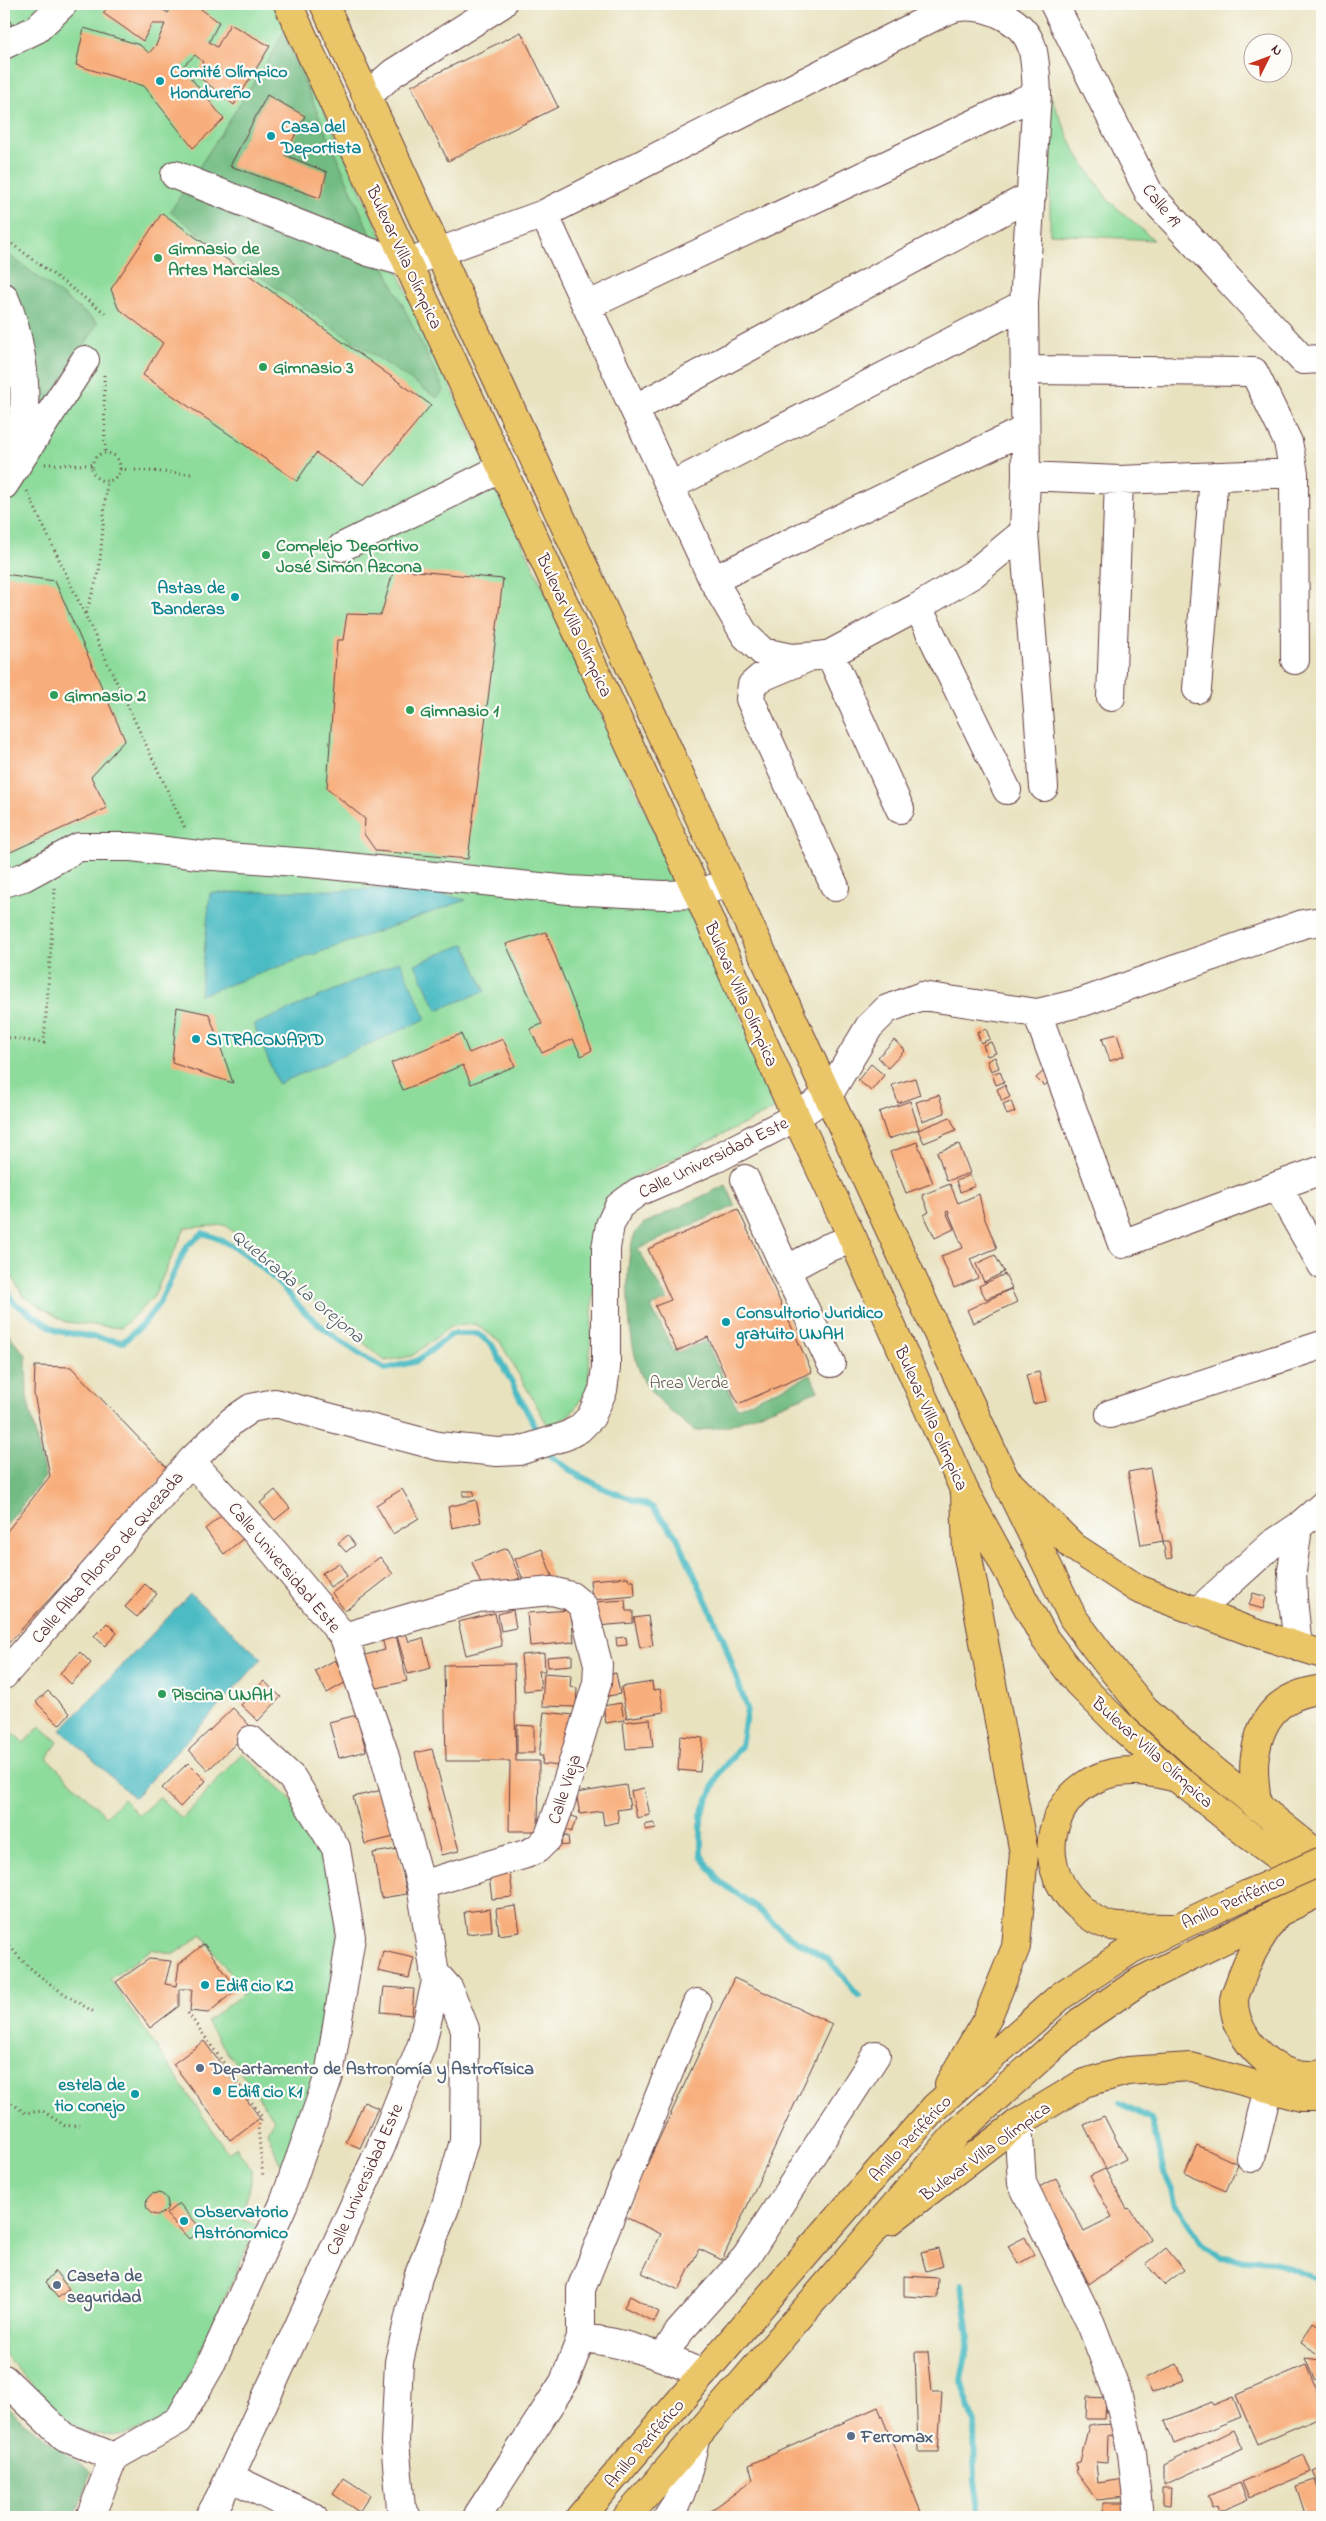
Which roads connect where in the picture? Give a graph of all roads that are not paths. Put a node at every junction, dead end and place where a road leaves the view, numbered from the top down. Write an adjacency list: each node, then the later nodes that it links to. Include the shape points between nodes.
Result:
1 (63, 4): 6 (street, via 37,29)
2 (288, 4): 13 (main road, Bulevar Villa Olímpica)
3 (324, 4): 8 (main road, Bulevar Villa Olímpica)
4 (502, 4): 8 (street, via 393,73)
5 (1054, 4): 17 (street, Calle 19, via 1150,195 1303,360)
6 (4, 45)
7 (1037, 94): 10 (street); 11 (street, via 1031,46 1018,25 998,13 976,7 957,8 937,15); 16 (street)
8 (366, 96): 12 (main road, Bulevar Villa Olímpica)
9 (175, 176): 13 (street, via 369,252)
10 (1032, 195): 15 (street); 20 (street)
11 (544, 214): 12 (street); 16 (street)
12 (438, 251): 13 (street); 40 (main road, Bulevar Villa Olímpica)
13 (408, 263): 22 (main road, Bulevar Villa Olímpica)
14 (4, 297): 26 (street, via 24,372 24,417)
15 (1024, 304): 19 (street); 28 (street)
16 (587, 306): 20 (street)
17 (1322, 360)
18 (94, 366): 26 (street)
19 (1025, 370): 21 (street); 23 (street, via 1254,372 1288,442)
20 (634, 409): 28 (street)
21 (1024, 430): 24 (street); 31 (street)
22 (502, 468): 30 (street); 43 (main road, Bulevar Villa Olímpica)
23 (1294, 473): 25 (street); 34 (street)
24 (1026, 476): 27 (street); 29 (street)
25 (1214, 476): 27 (street); 35 (street)
26 (9, 477)
27 (1119, 480): 36 (street)
28 (671, 486): 31 (street)
29 (1024, 532): 32 (street, via 973,574); 37 (street)
30 (342, 547)
31 (713, 580): 33 (street, via 745,635 763,652 791,658)
32 (918, 607): 33 (street); 38 (street)
33 (819, 656): 39 (street); 42 (street, via 760,678 752,686 750,699)
34 (1295, 660)
35 (1197, 689)
36 (1112, 697)
37 (1044, 787)
38 (1007, 790)
39 (900, 808)
40 (729, 882): 43 (street); 46 (main road, Bulevar Villa Olímpica)
41 (4, 883): 43 (street, via 24,877 80,847 132,847 569,890)
42 (835, 887)
43 (698, 894): 47 (main road, Bulevar Villa Olímpica)
44 (1322, 920): 45 (street, via 1084,1002)
45 (1037, 1013): 46 (street, via 922,996 909,1000 887,1010 869,1027); 50 (street, via 1122,1244)
46 (829, 1094): 47 (street, Calle Universidad Este); 58 (main road, Bulevar Villa Olímpica)
47 (796, 1117): 51 (main road, Bulevar Villa Olímpica); 57 (street, Calle Universidad Este, via 717,1158 638,1192 619,1206 610,1225 606,1248 606,1368 603,1390 591,1417 580,1429 519,1451 497,1452 438,1446 275,1403 251,1408 232,1421)
48 (1322, 1170): 50 (street)
49 (745, 1179): 53 (street)
50 (1277, 1186): 52 (street)
51 (853, 1239): 53 (street, via 827,1248); 59 (main road, Bulevar Villa Olímpica)
52 (1322, 1264)
53 (786, 1270): 55 (street)
54 (1322, 1345): 56 (street)
55 (831, 1362)
56 (1110, 1414)
57 (191, 1461): 63 (street, Calle Universidad Este, via 274,1552); 65 (street, Calle Alba Alonso de Quezada)
58 (1005, 1479): 62 (main road, via 1074,1547 1138,1589); 69 (main road, Bulevar Villa Olímpica, via 1073,1618 1106,1662 1144,1708)
59 (965, 1492): 68 (main road, Bulevar Villa Olímpica, via 1045,1639 1078,1684); 81 (main road, via 967,1552 1024,1853 1016,1947 988,2019)
60 (1322, 1506): 61 (street)
61 (1298, 1527): 62 (street, via 1272,1545); 64 (street, via 1292,1599)
62 (1197, 1612): 64 (main road)
63 (344, 1637): 71 (street, Calle Universidad Este, via 383,1750); 71 (street, Calle Vieja, via 478,1598 552,1591 571,1596 583,1606 598,1664 597,1683 548,1838 526,1854)
64 (1310, 1651)
65 (4, 1676)
66 (1322, 1689): 69 (main road, via 1300,1692 1276,1708 1262,1729 1254,1757)
67 (251, 1740): 90 (street, via 292,1778 336,1848 351,1937 328,2076 281,2211 210,2366 184,2413 179,2420)
68 (1177, 1778): 72 (main road, Bulevar Villa Olímpica); 74 (main road, via 1132,1770 1103,1776 1079,1788 1060,1810 1050,1841 1054,1871 1067,1896 1089,1916 1110,1926)
69 (1257, 1806): 70 (main road, Bulevar Villa Olímpica)
70 (1322, 1860): 74 (main road, Anillo Periférico, bridge)
71 (421, 1885): 75 (street, Calle Universidad Este)
72 (1322, 1891): 73 (main road, Anillo Periférico)
73 (1286, 1908): 78 (main road, via 1249,1956 1234,2000 1243,2036 1268,2064 1309,2078); 84 (main road, Anillo Periférico, via 1140,1981 1081,2021 958,2132)
74 (1174, 1928): 81 (main road, Anillo Periférico, via 1132,1949 1062,1995)
75 (434, 1972): 91 (street, Calle Universidad Este, via 436,1981 422,2044 380,2149); 96 (street, via 449,1989 465,2030 464,2141 446,2205 418,2276 399,2362 395,2442 401,2508)
76 (697, 2003): 85 (street, via 581,2289)
77 (876, 2055): 86 (street, via 746,2257 679,2332)
78 (1322, 2074)
79 (1268, 2088): 80 (main road, Bulevar Villa Olímpica, via 1301,2097); 82 (main road, Bulevar Villa Olímpica, via 1191,2067 1127,2071 1084,2083); 83 (street)
80 (1322, 2097)
81 (936, 2107): 87 (main road, Anillo Periférico)
82 (1018, 2122): 84 (main road, Bulevar Villa Olímpica); 100 (street, via 1022,2183 1091,2324 1117,2392 1132,2453)
83 (1251, 2158)
84 (861, 2243): 89 (main road, Anillo Periférico)
85 (581, 2338): 86 (street, via 611,2341); 92 (street, via 564,2382)
86 (664, 2356): 87 (street)
87 (703, 2374): 97 (main road, Anillo Periférico)
88 (4, 2379): 90 (street, via 64,2437)
89 (696, 2436): 98 (main road, Anillo Periférico); 99 (street, via 685,2482)
90 (114, 2457): 93 (street)
91 (230, 2477): 94 (street, Calle Universidad Este); 95 (street)
92 (478, 2515)
93 (90, 2517)
94 (209, 2517)
95 (313, 2517)
96 (407, 2517)
97 (580, 2517)
98 (627, 2517)
99 (668, 2517)
100 (1139, 2517)

